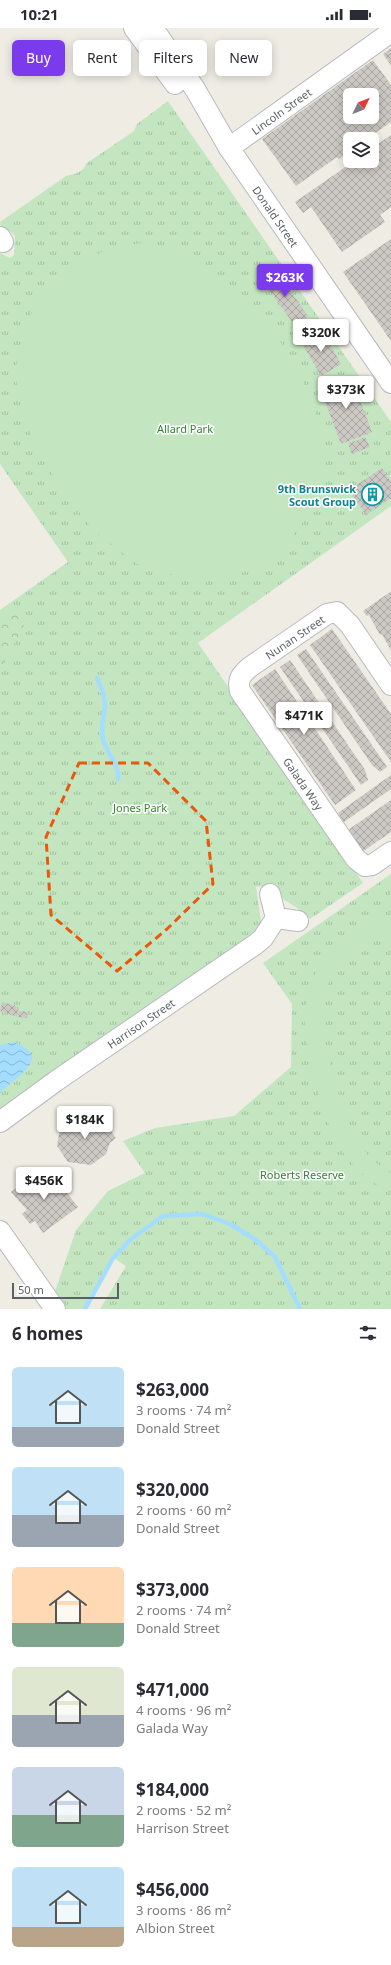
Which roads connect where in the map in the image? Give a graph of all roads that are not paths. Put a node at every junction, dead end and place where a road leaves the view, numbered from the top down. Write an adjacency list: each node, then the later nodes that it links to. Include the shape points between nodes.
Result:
1 (134, 28): 4 (street, Donald Street, via 175,84)
2 (152, 28): 4 (street, Donald Street, via 195,89)
3 (391, 32): 4 (street, Lincoln Street)
4 (229, 148): 5 (street, Donald Street)
5 (391, 383)
6 (239, 676): 7 (street, Nunan Street, via 327,614 337,612 350,625); 8 (street, Galada Way, via 240,691 356,859 365,866 372,865)
7 (391, 685)
8 (391, 852)
9 (270, 894): 10 (street)
10 (276, 918): 11 (street); 12 (street, Harrison Street, via 256,944)
11 (298, 921)
12 (0, 1122)
13 (0, 1231): 14 (street)
14 (55, 1309)

